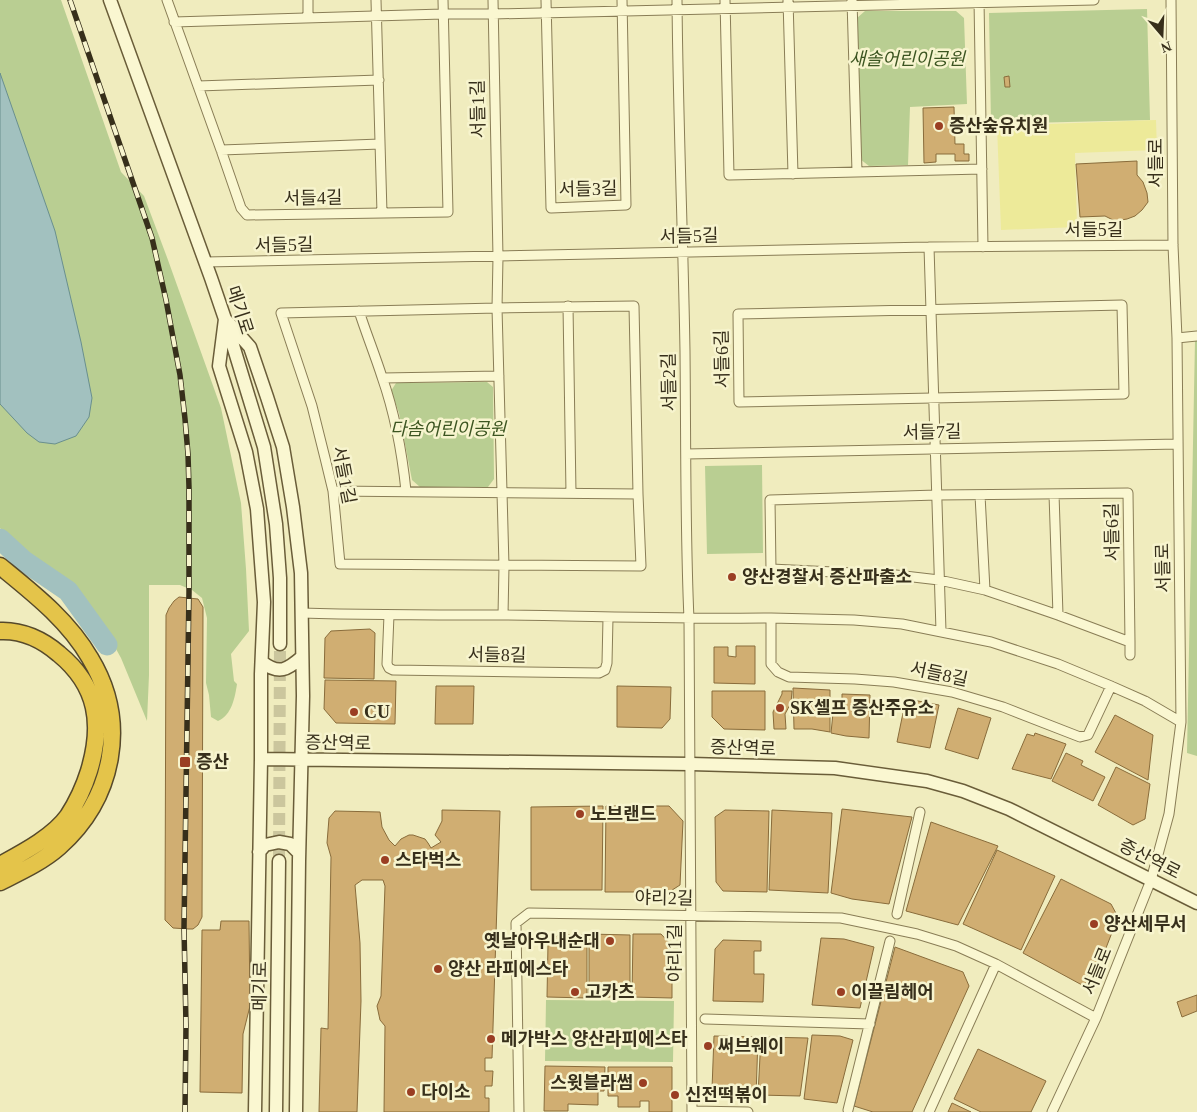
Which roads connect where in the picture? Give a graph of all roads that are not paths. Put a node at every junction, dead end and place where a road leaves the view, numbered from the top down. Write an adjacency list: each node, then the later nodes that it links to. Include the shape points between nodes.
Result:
1 (110, 0): 38 (street, 메기로)
2 (167, 0): 24 (street, 서들4길)
3 (308, 0): 23 (street)
4 (376, 0): 22 (street)
5 (443, 0): 20 (street)
6 (493, 0): 21 (street, 서들1길)
7 (546, 0): 19 (street, 서들3길)
8 (622, 0): 18 (street, 서들3길)
9 (1050, 0): 10 (street); 12 (street)
10 (1094, 0)
11 (1172, 0): 33 (street, 서들로)
12 (979, 1): 13 (street); 29 (street)
13 (919, 2): 15 (street)
14 (788, 3): 15 (street); 16 (street); 31 (street)
15 (852, 3): 30 (street)
16 (725, 4): 17 (street); 31 (street, via 729,175)
17 (677, 5): 18 (street); 36 (street, 서들2길)
18 (622, 11): 19 (street); 19 (street, 서들3길, via 626,205 551,208)
19 (546, 12): 21 (street)
20 (443, 14): 21 (street); 22 (street); 32 (street, via 448,212)
21 (493, 14): 37 (street, 서들1길)
22 (377, 16): 23 (street); 25 (street)
23 (308, 18): 24 (street)
24 (174, 22): 26 (street, 서들4길)
25 (379, 80): 26 (street); 27 (street)
26 (198, 86): 28 (street, 서들4길)
27 (380, 144): 28 (street); 32 (street)
28 (221, 150): 32 (street, 서들4길, via 241,208 247,215)
29 (982, 169): 30 (street); 34 (street)
30 (857, 172): 31 (street)
31 (793, 174)
32 (382, 213)
33 (1173, 245): 34 (street, 서들5길); 45 (street, 서들로)
34 (983, 247): 35 (street, 서들5길)
35 (929, 248): 36 (street, 서들5길); 41 (street)
36 (683, 252): 37 (street, 서들5길); 51 (street, 서들2길)
37 (498, 257): 38 (street, 서들5길); 40 (street, 서들1길)
38 (205, 262): 43 (street, 메기로)
39 (568, 306): 40 (street, 서들1길); 55 (street); 56 (street, 서들1길, via 634,306)
40 (497, 308): 42 (street, 서들1길); 46 (street, 서들1길)
41 (931, 310): 48 (street); 48 (street, 서들6길, via 1122,306 1124,394); 48 (street, 서들6길, via 738,314 739,402)
42 (359, 311): 47 (street); 52 (street, 서들1길, via 281,313 312,406)
43 (225, 319): 64 (street, via 250,347 283,446 294,506); 74 (street, 메기로, via 264,447 276,524); 77 (street, via 219,366 246,452 257,509 264,602)
44 (1197, 336): 45 (street)
45 (1176, 338): 49 (street, 서들로)
46 (499, 376): 47 (street); 54 (street, 서들1길)
47 (383, 378): 53 (street, via 397,431)
48 (934, 398): 50 (street)
49 (1178, 444): 50 (street, 서들7길); 79 (street, 서들로)
50 (935, 449): 51 (street, 서들7길); 59 (street)
51 (686, 454): 70 (street, 서들2길)
52 (333, 491): 53 (street); 61 (street, 서들1길, via 340,564)
53 (406, 491): 54 (street)
54 (502, 492): 55 (street); 61 (street, 서들1길)
55 (571, 493): 56 (street)
56 (638, 494): 61 (street, 서들1길, via 641,566)
57 (1054, 494): 58 (street, 서들6길); 67 (street); 73 (street, 서들6길, via 1128,493)
58 (980, 495): 59 (street, 서들6길); 63 (street)
59 (937, 496): 62 (street); 62 (street, 서들6길, via 770,500 771,569)
60 (0, 566): 86 (highway, via 66,625 90,657 106,693 110,712 111,750 102,785 90,809 57,848)
61 (504, 566): 66 (street, 서들1길)
62 (939, 580): 63 (street, 서들6길); 72 (street)
63 (985, 590): 67 (street, 서들6길)
64 (302, 613): 65 (street); 76 (street)
65 (389, 615): 66 (street); 68 (street, 서들8길, via 387,664 393,670 599,673 605,670 607,663)
66 (503, 615): 68 (street)
67 (1058, 615): 73 (street, 서들6길)
68 (608, 618): 70 (street)
69 (771, 618): 70 (street); 72 (street, via 854,620); 78 (street, 서들8길, via 771,664 778,672 789,676 894,682 952,692 1003,707 1080,738 1088,735)
70 (690, 619): 82 (street, 서들2길)
71 (0, 631): 86 (highway, via 37,639 68,661 88,690 96,723 92,762 77,802)
72 (941, 631): 78 (street, via 991,642)
73 (1130, 642): 75 (street, 서들6길)
74 (280, 644)
75 (1130, 655)
76 (302, 657): 77 (street, via 283,670 270,668); 81 (street)
77 (262, 662): 80 (street)
78 (1111, 686): 79 (street)
79 (1181, 722): 89 (street, 서들로, via 1169,814)
80 (261, 759): 81 (street, 증산역로); 84 (street)
81 (300, 760): 82 (street, 증산역로); 85 (street)
82 (691, 764): 89 (street, 증산역로, via 836,768 927,781 1009,808); 93 (street, 야리1길)
83 (920, 812): 92 (street)
84 (259, 852): 85 (street, via 265,845 279,842 290,844); 100 (street)
85 (299, 853): 102 (street)
86 (27, 859): 88 (highway); 90 (highway)
87 (279, 860): 101 (street, 메기로)
88 (0, 865)
89 (1151, 880): 91 (street, 증산역로); 96 (street, 서들로)
90 (0, 882)
91 (1197, 903)
92 (897, 914)
93 (691, 915): 95 (street, 야리2길, via 841,918 893,928 956,946); 103 (street, 야리2길, via 529,913 516,924); 104 (street, 야리1길)
94 (890, 941): 98 (street)
95 (996, 964): 96 (street, 야리2길); 106 (street)
96 (1096, 1018): 107 (street, 서들로)
97 (705, 1019): 98 (street)
98 (870, 1024): 99 (street)
99 (848, 1110)
100 (255, 1112)
101 (276, 1112)
102 (296, 1112)
103 (519, 1112)
104 (692, 1112): 105 (street)
105 (748, 1112)
106 (929, 1112)
107 (1052, 1112)

